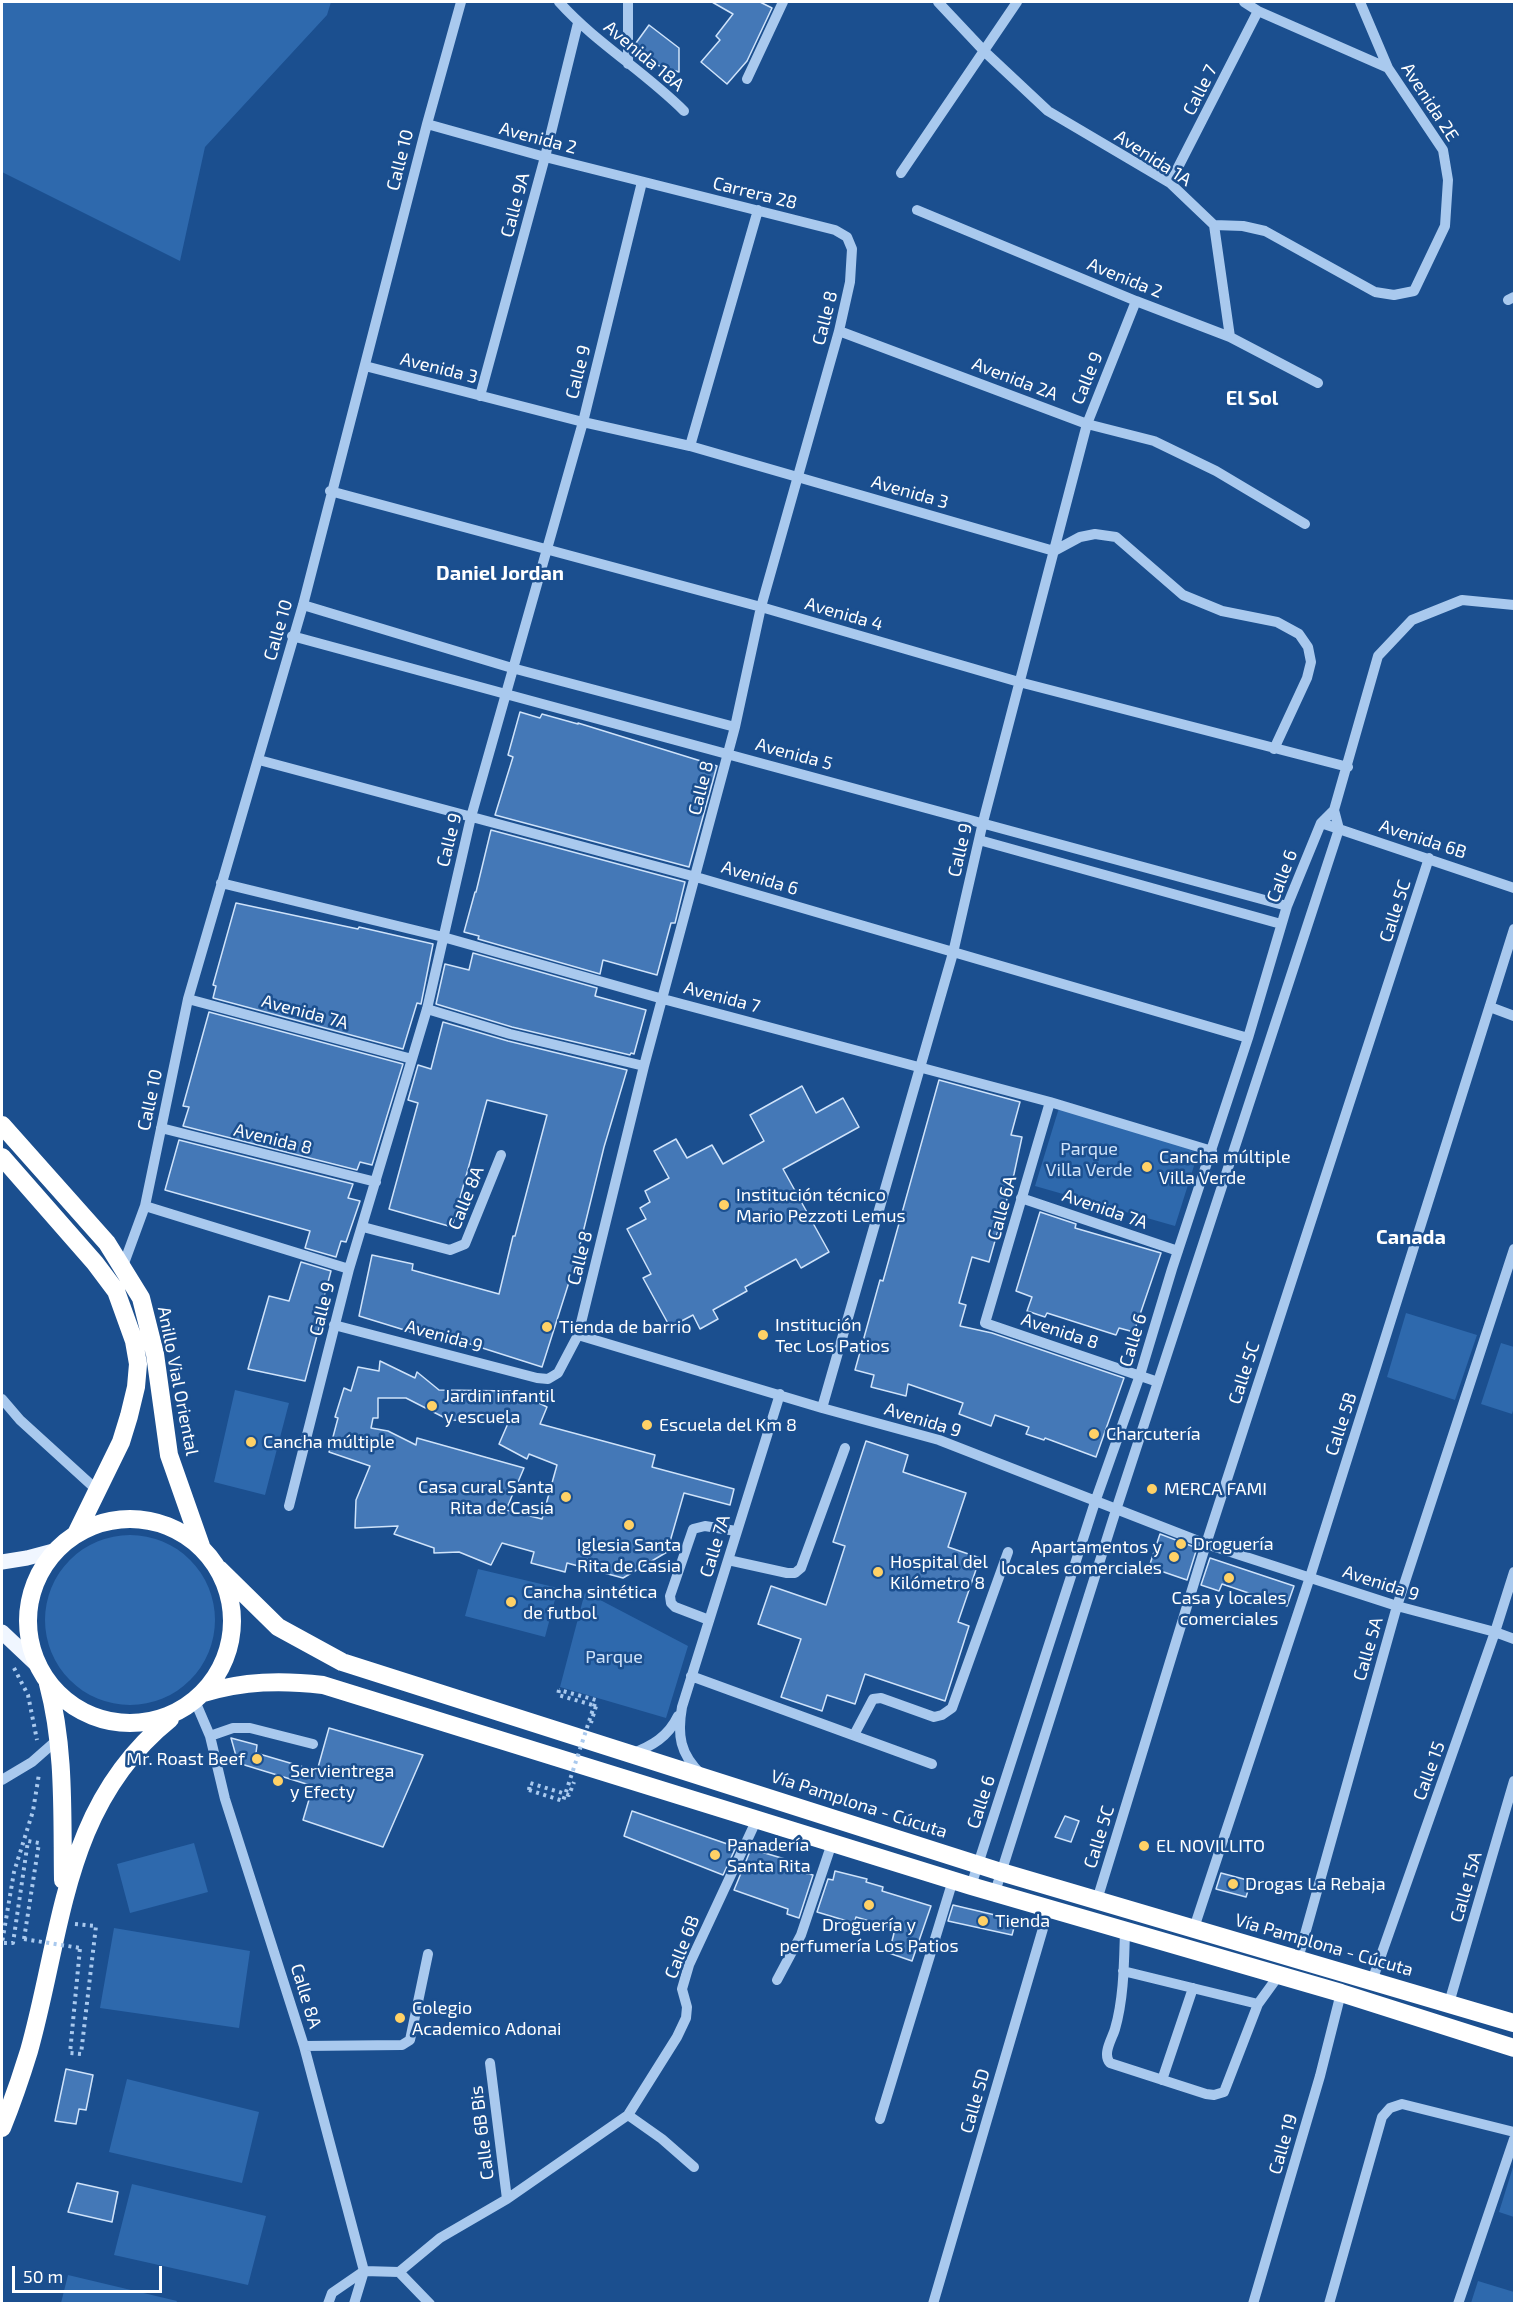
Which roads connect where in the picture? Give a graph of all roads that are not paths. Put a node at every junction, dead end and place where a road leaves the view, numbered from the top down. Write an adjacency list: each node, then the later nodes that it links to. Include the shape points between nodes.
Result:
1 (461, 2): 16 (street, Calle 10)
2 (559, 2): 10 (street, Avenida 18A)
3 (628, 2): 12 (street)
4 (783, 2): 14 (street)
5 (938, 2): 11 (street, Avenida 1A)
6 (1017, 2): 11 (street)
7 (1244, 2): 9 (street)
8 (1360, 2): 13 (street, Avenida 2E)
9 (1258, 11): 13 (street); 20 (street, Calle 7)
10 (578, 23): 12 (street, Avenida 18A); 17 (street, Calle 9A)
11 (985, 52): 18 (street); 20 (street, Avenida 1A, via 1047,111)
12 (628, 64): 15 (street, Avenida 18A)
13 (1388, 68): 23 (street, Avenida 2E, via 1443,150 1448,180 1445,226 1414,291 1394,295 1375,292 1265,231)
14 (747, 79)
15 (684, 111)
16 (427, 124): 17 (street, Avenida 2); 28 (street, Calle 10)
17 (545, 157): 19 (street, Avenida 2); 30 (street, Calle 9A)
18 (901, 173)
19 (642, 182): 21 (street, Carrera 28); 31 (street, Calle 9)
20 (1170, 183): 23 (street, Avenida 1A)
21 (758, 210): 24 (street, Carrera 28, via 835,230 847,237); 33 (street)
22 (917, 210): 25 (street, Avenida 2)
23 (1214, 225): 27 (street)
24 (852, 249): 26 (street, Calle 8)
25 (1136, 302): 27 (street, Avenida 2); 32 (street, Calle 9)
26 (840, 331): 32 (street, Avenida 2A); 34 (street, Calle 8)
27 (1230, 337): 29 (street, Avenida 2)
28 (365, 366): 30 (street, Avenida 3); 35 (street, Calle 10)
29 (1318, 383)
30 (480, 396): 31 (street, Avenida 3)
31 (583, 422): 33 (street, Avenida 3); 37 (street, Calle 9)
32 (1087, 424): 36 (street, Avenida 2A, via 1154,441 1216,471); 38 (street, Calle 9)
33 (690, 446): 34 (street, Avenida 3)
34 (797, 476): 38 (street, Avenida 3); 41 (street, Calle 8)
35 (330, 491): 37 (street, Avenida 4); 39 (street, Calle 10)
36 (1305, 524)
37 (545, 549): 41 (street, Avenida 4); 43 (street, Calle 9)
38 (1054, 551): 44 (street, Calle 9); 47 (street, via 1080,537 1116,537 1183,595 1222,611 1277,622 1299,634 1308,646 1311,662)
39 (303, 605): 42 (street, Calle 10); 43 (street, Avenida 5)
40 (1515, 605): 50 (street, Calle 6, via 1462,600 1412,620 1378,656)
41 (761, 607): 44 (street, Avenida 4); 46 (street, Calle 8)
42 (292, 636): 45 (street, Avenida 5); 49 (street, Calle 10)
43 (513, 668): 45 (street, Calle 9); 46 (street, Avenida 5)
44 (1019, 682): 47 (street, Avenida 4); 53 (street, Calle 9)
45 (506, 696): 48 (street, Avenida 5); 52 (street, Calle 9)
46 (735, 728): 48 (street, Calle 8)
47 (1274, 749): 50 (street, Avenida 4)
48 (726, 753): 53 (street, Avenida 5); 58 (street, Calle 8)
49 (259, 760): 52 (street, Avenida 6); 59 (street, Calle 10)
50 (1348, 767): 51 (street, Calle 6)
51 (1334, 810): 54 (street, Calle 6); 55 (street)
52 (471, 817): 58 (street, Avenida 6); 64 (street, Calle 9)
53 (983, 822): 56 (street, Calle 9); 61 (street, Avenida 5)
54 (1321, 824): 55 (street, Avenida 6B); 61 (street, Calle 6)
55 (1339, 829): 57 (street, Avenida 6B); 90 (street, Calle 6)
56 (979, 840): 62 (street); 65 (street, Calle 9)
57 (1429, 858): 60 (street, Avenida 6B); 106 (street, Calle 5C)
58 (696, 877): 65 (street, Avenida 6); 67 (street, Calle 8)
59 (221, 883): 64 (street, Avenida 7); 66 (street, Calle 10)
60 (1515, 888)
61 (1287, 906): 62 (street, Calle 6)
62 (1281, 924): 71 (street, Calle 6)
63 (1515, 929): 68 (street, Calle 5B)
64 (443, 937): 67 (street, Avenida 7); 69 (street, Calle 9)
65 (954, 953): 71 (street, Avenida 6); 74 (street, Calle 9)
66 (188, 999): 72 (street, Avenida 7A); 77 (street, Calle 10)
67 (663, 999): 73 (street, Calle 8); 74 (street, Avenida 7)
68 (1490, 1007): 70 (street); 114 (street, Calle 5B)
69 (426, 1009): 72 (street, Calle 9); 73 (street)
70 (1515, 1016)
71 (1248, 1038): 78 (street, Calle 6)
72 (412, 1059): 81 (street, Calle 9)
73 (644, 1066): 93 (street, Calle 8)
74 (920, 1068): 75 (street, Avenida 7); 98 (street, Calle 9)
75 (1050, 1102): 78 (street, Avenida 7); 82 (street, Calle 6A)
76 (2, 1125): 87 (highway, Anillo Vial Oriental)
77 (161, 1128): 81 (street, Avenida 8); 83 (street, Calle 10)
78 (1212, 1151): 86 (street, Calle 6)
79 (501, 1155): 84 (street, Calle 8A, via 465,1244 450,1250)
80 (2, 1157): 100 (highway, Anillo Vial Oriental, via 116,1291 134,1341 136,1387 122,1442)
81 (376, 1182): 84 (street, Calle 9)
82 (1021, 1198): 86 (street, Avenida 7A); 91 (street, Calle 6A)
83 (145, 1206): 87 (street, Calle 10); 88 (street)
84 (363, 1227): 88 (street, Calle 9)
85 (1515, 1249): 115 (street, Calle 5A)
86 (1178, 1251): 89 (street, Calle 6)
87 (123, 1266): 107 (highway, Anillo Vial Oriental, via 141,1298 169,1455)
88 (349, 1269): 92 (street, Calle 9)
89 (1172, 1269): 90 (street); 94 (street, Calle 6)
90 (1193, 1276): 95 (street, Calle 6)
91 (985, 1323): 94 (street, Avenida 8)
92 (334, 1324): 93 (street, Avenida 9, via 548,1379 558,1373); 102 (street, Calle 9)
93 (578, 1335): 96 (street, Avenida 9)
94 (1140, 1375): 95 (street, Avenida 8); 101 (street, Calle 6)
95 (1158, 1382): 103 (street, Calle 6)
96 (780, 1394): 98 (street, Avenida 9); 104 (street, Calle 7A)
97 (2, 1399): 100 (street)
98 (822, 1408): 101 (street, Avenida 9, via 939,1440)
99 (845, 1448): 110 (street, via 801,1568 787,1574)
100 (98, 1491): 105 (highway, Anillo Vial Oriental)
101 (1095, 1502): 103 (street, Avenida 9); 137 (street, Calle 6)
102 (289, 1506)
103 (1116, 1510): 106 (street, Avenida 9); 138 (street, Calle 6)
104 (736, 1531): 110 (street, Calle 7A); 116 (street, via 705,1526 693,1529 670,1596 675,1607)
105 (76, 1534): 107 (highway, via 96,1524 140,1519 162,1523); 108 (highway)
106 (1206, 1544): 114 (street, Avenida 9); 142 (street, Calle 5C)
107 (201, 1546): 112 (highway)
108 (57, 1550): 111 (main road); 120 (highway, via 32,1593 28,1617 30,1642)
109 (1008, 1552): 126 (street, via 952,1708 934,1717 881,1698 873,1699)
110 (728, 1560): 116 (street, Calle 7A)
111 (2, 1562)
112 (219, 1569): 123 (highway, via 230,1601 232,1634 218,1676); 130 (highway, Vía Pamplona - Cúcuta, via 278,1627 342,1662)
113 (1515, 1572): 118 (street, Calle 15)
114 (1310, 1577): 115 (street, Avenida 9); 144 (street, Calle 5B)
115 (1397, 1606): 118 (street, Avenida 9); 147 (street, Calle 5A)
116 (709, 1620): 121 (street, Calle 7A)
117 (2, 1632): 120 (main road)
118 (1496, 1632): 119 (street, Avenida 9); 151 (street, Calle 15)
119 (1515, 1639)
120 (38, 1666): 122 (highway)
121 (691, 1676): 124 (street, Calle 7A); 126 (street)
122 (48, 1682): 125 (highway, via 78,1710 117,1724 138,1725); 128 (highway)
123 (199, 1697): 125 (highway); 127 (street, Calle 8A); 135 (highway, via 229,1686 256,1682 323,1685)
124 (682, 1707): 130 (street, Calle 7A, via 663,1738); 132 (street, Calle 7A, via 682,1746 691,1764)
125 (177, 1713): 141 (highway, via 130,1757 110,1787 90,1822)
126 (854, 1735): 131 (street)
127 (210, 1736): 129 (street, via 233,1728 250,1728); 157 (street, Calle 8A, via 225,1798)
128 (57, 1740): 133 (street, via 32,1762); 141 (highway)
129 (313, 1743)
130 (630, 1754): 132 (highway, Vía Pamplona - Cúcuta)
131 (932, 1764)
132 (705, 1778): 137 (highway, Vía Pamplona - Cúcuta)
133 (2, 1780)
134 (1515, 1781): 154 (street, Calle 15A)
135 (757, 1819): 136 (highway); 161 (street, Calle 6B, via 689,1965 682,1989 686,2018)
136 (832, 1843): 139 (highway); 150 (street, via 801,1935)
137 (979, 1864): 138 (highway, Vía Pamplona - Cúcuta); 139 (street, Calle 6)
138 (1001, 1872): 140 (street, Calle 6); 142 (highway, Vía Pamplona - Cúcuta)
139 (962, 1883): 140 (highway); 162 (street, Calle 6)
140 (994, 1892): 143 (highway)
141 (64, 1897): 163 (highway, via 29,2050)
142 (1097, 1900): 144 (highway, Vía Pamplona - Cúcuta)
143 (1048, 1908): 145 (highway); 174 (street, Calle 5D)
144 (1194, 1929): 147 (highway, Vía Pamplona - Cúcuta)
145 (1125, 1930): 148 (street); 149 (highway)
146 (428, 1954): 157 (street, via 410,2040 402,2046)
147 (1298, 1959): 151 (highway, Vía Pamplona - Cúcuta)
148 (1123, 1971): 152 (street); 160 (street, via 1116,2027 1107,2059)
149 (1279, 1975): 153 (highway); 155 (street)
150 (777, 1980)
151 (1372, 1980): 154 (highway, Vía Pamplona - Cúcuta)
152 (1193, 1988): 155 (street); 160 (street)
153 (1341, 1992): 158 (highway); 170 (street, Calle 19)
154 (1449, 2003): 156 (highway, Vía Pamplona - Cúcuta)
155 (1258, 2004): 160 (street, via 1224,2092 1206,2094)
156 (1515, 2023)
157 (304, 2046): 168 (street, Calle 8A)
158 (1515, 2048)
159 (490, 2063): 167 (street, Calle 6B Bis)
160 (1162, 2079)
161 (628, 2115): 166 (street); 167 (street)
162 (880, 2119)
163 (2, 2128)
164 (1515, 2132): 175 (street, via 1402,2104 1390,2108 1382,2116)
165 (1515, 2139): 176 (street)
166 (694, 2167)
167 (507, 2199): 169 (street, via 440,2238)
168 (364, 2271): 169 (street); 171 (street, via 332,2294); 172 (street)
169 (399, 2272): 173 (street)
170 (1255, 2303)
171 (328, 2304)
172 (354, 2304)
173 (430, 2304)
174 (933, 2304)
175 (1329, 2304)
176 (1458, 2304)

